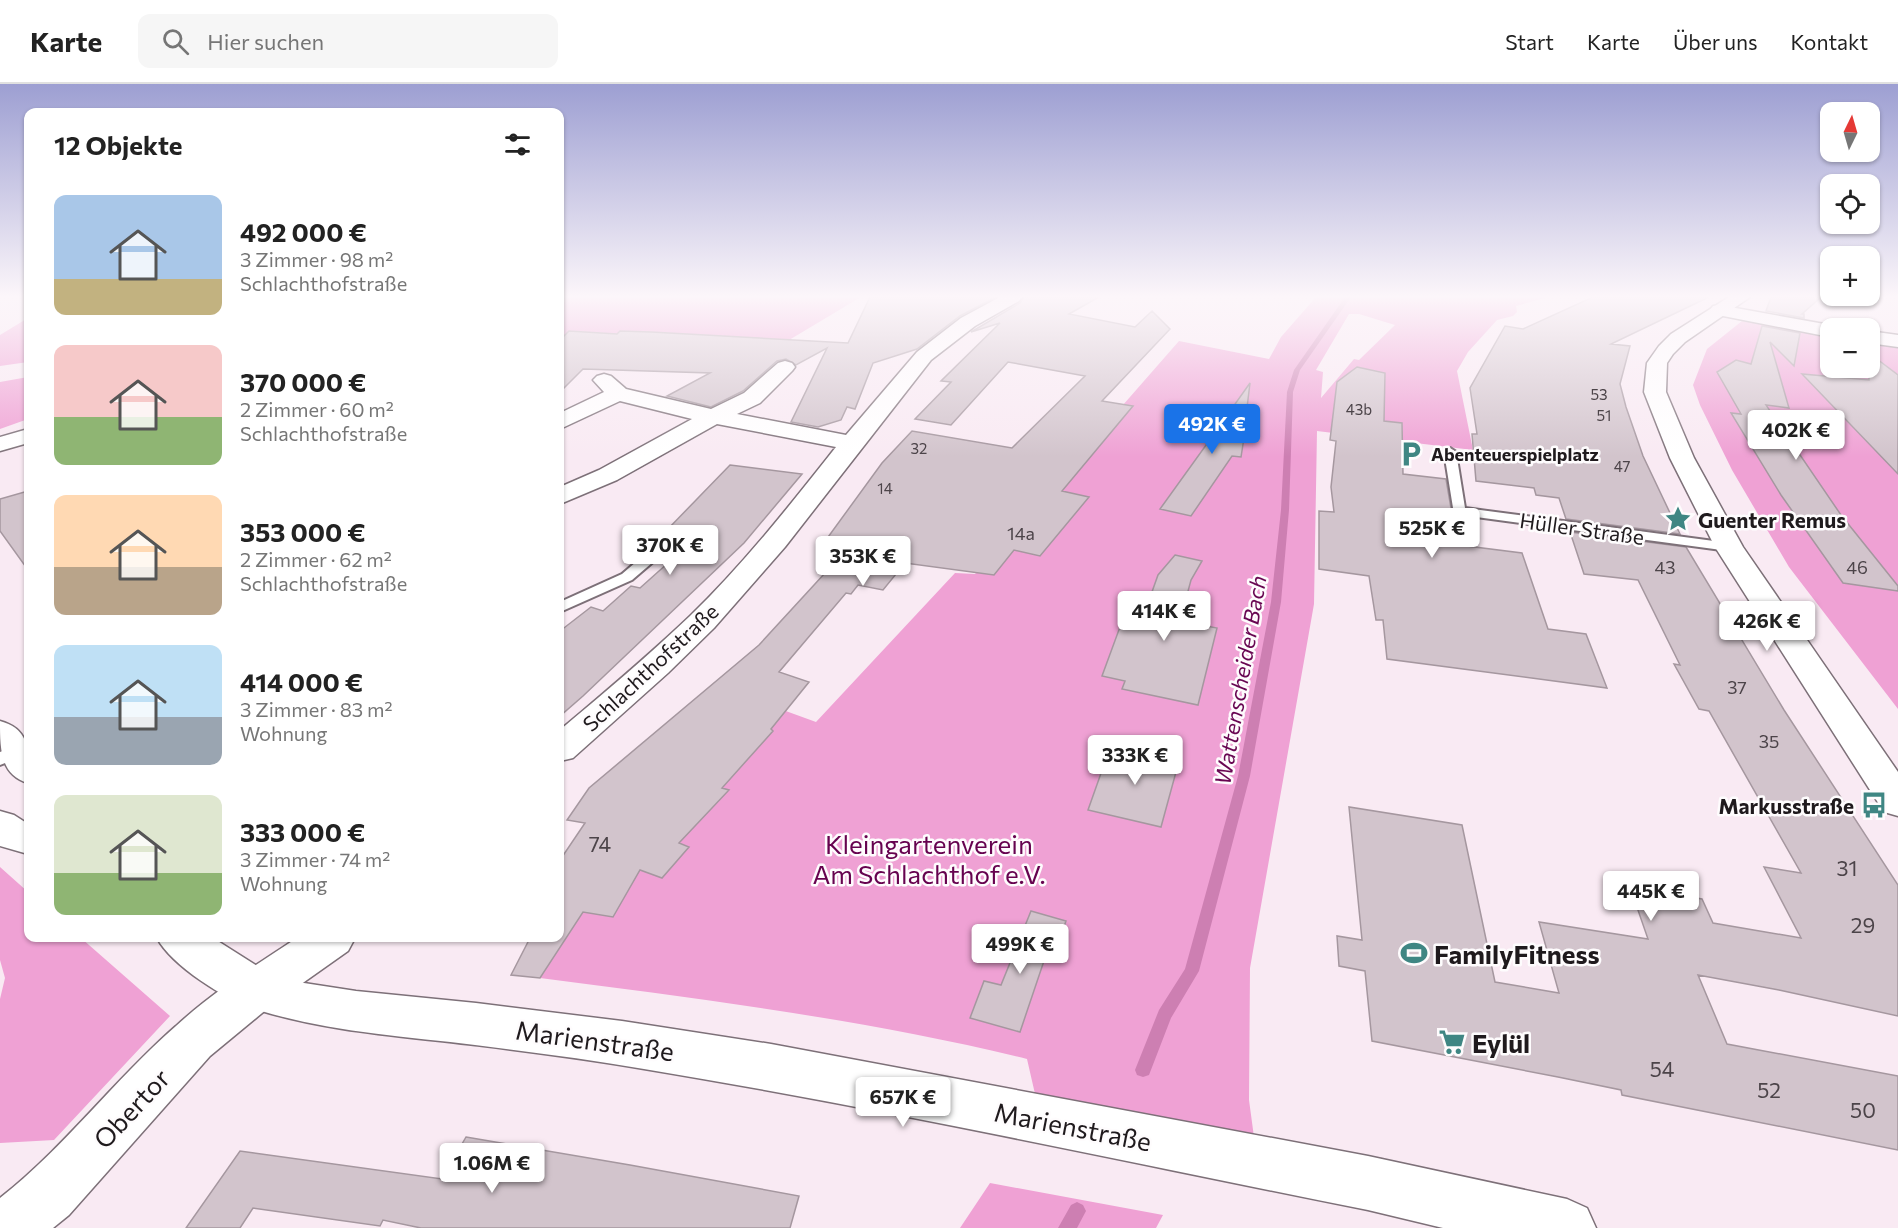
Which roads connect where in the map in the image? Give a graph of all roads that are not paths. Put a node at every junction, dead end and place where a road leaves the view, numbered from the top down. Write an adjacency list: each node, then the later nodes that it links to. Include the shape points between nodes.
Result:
1 (931, 350): 7 (street, Schlachthofstraße)
2 (1666, 350): 12 (street, via 1657,363 1655,392 1682,458)
3 (784, 368): 4 (street, via 752,398)
4 (710, 418): 5 (street, via 611,387); 7 (street); 10 (street, via 608,475)
5 (564, 419)
6 (24, 437): 8 (street)
7 (852, 443): 14 (street, Schlachthofstraße, via 775,541 703,621)
8 (0, 444)
9 (1450, 452): 12 (lane, Hüller Straße, via 1459,511)
10 (564, 494)
11 (676, 535): 13 (lane, via 627,577)
12 (1729, 548): 15 (street)
13 (564, 605)
14 (564, 746)
15 (1898, 802)
16 (0, 825): 17 (street, via 12,835)
17 (24, 838)
18 (185, 942): 20 (street, Marienstraße)
19 (326, 942): 20 (street)
20 (256, 990): 21 (street, Obertor, via 193,1041 49,1195); 22 (street, Marienstraße, via 356,1012 621,1043 771,1067 1368,1183)
21 (9, 1228)
22 (1567, 1228)

